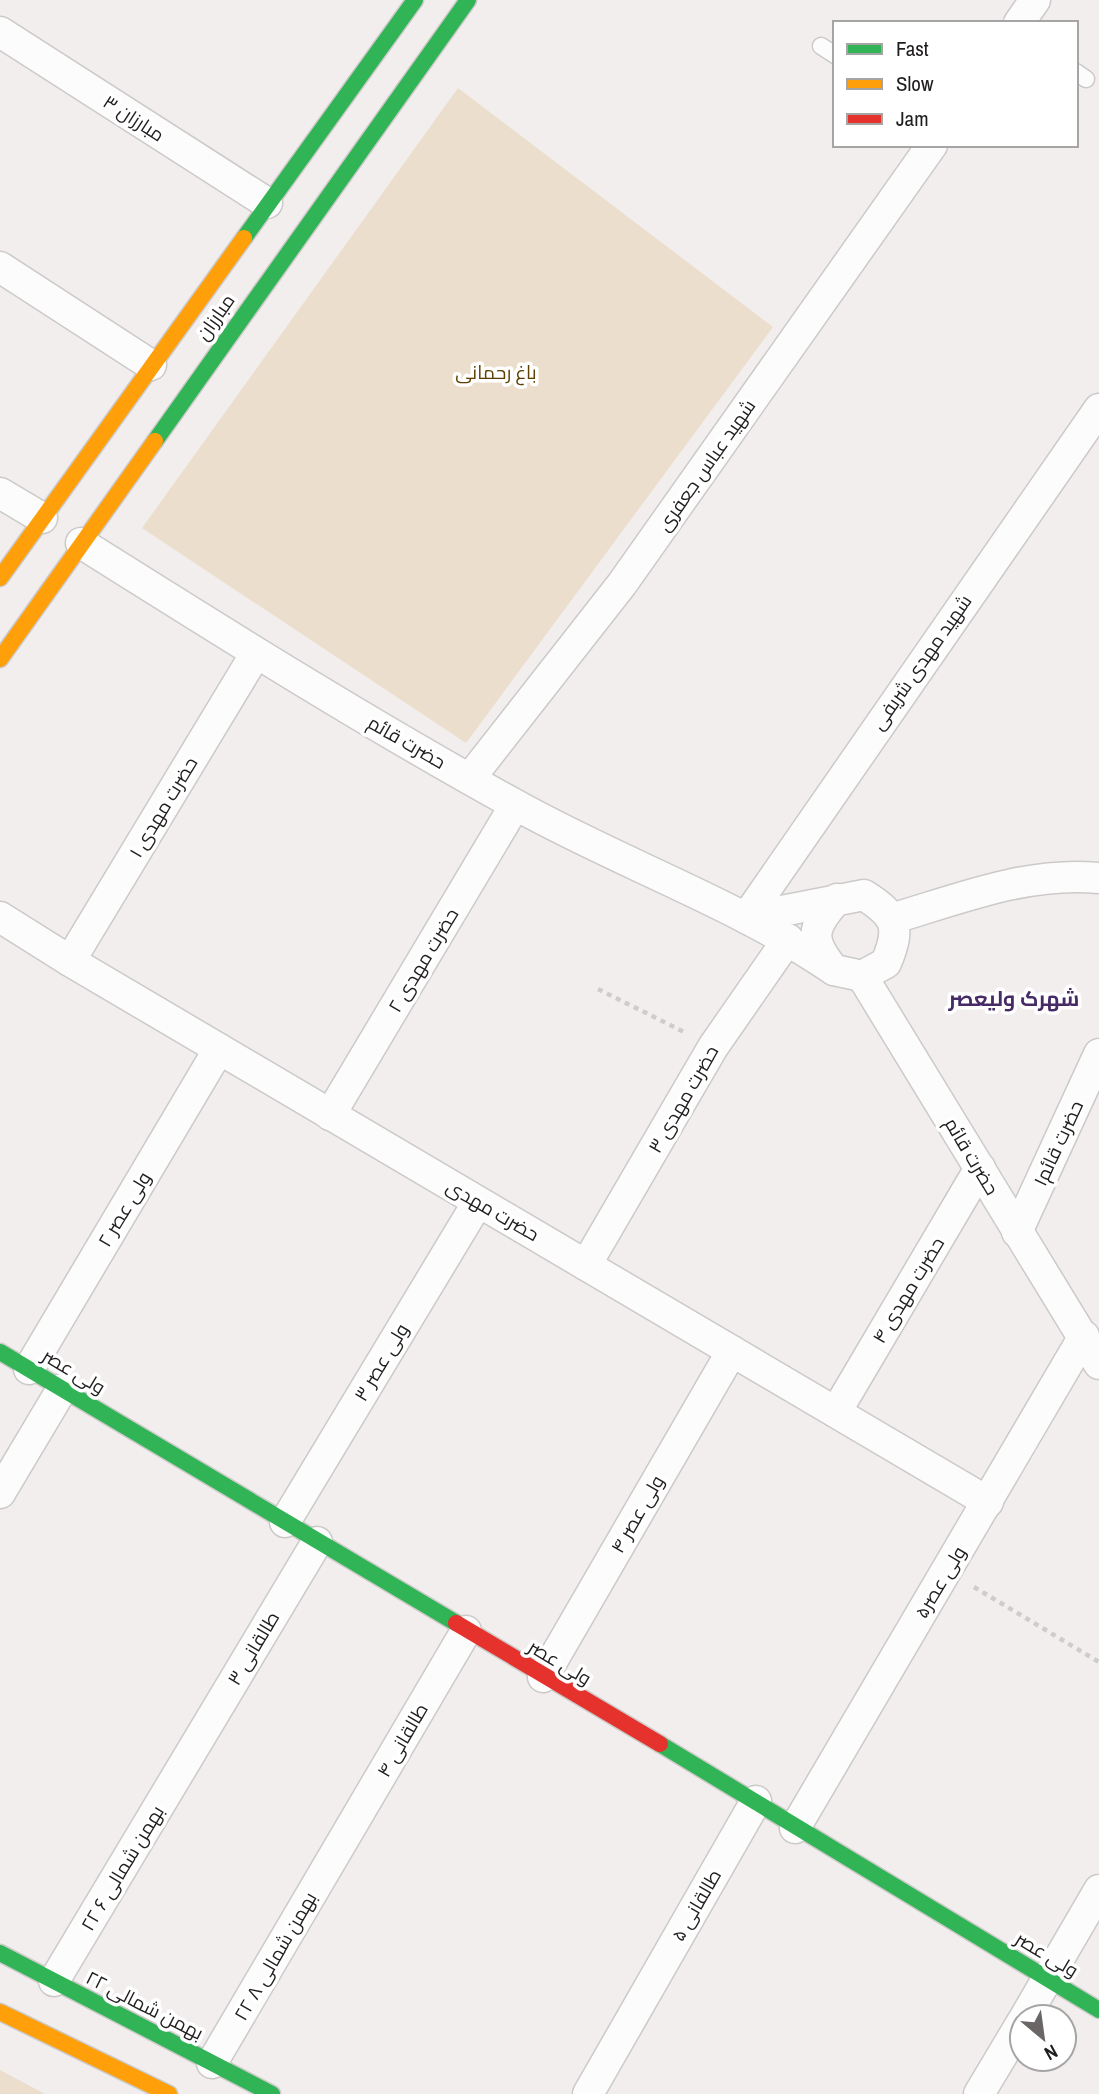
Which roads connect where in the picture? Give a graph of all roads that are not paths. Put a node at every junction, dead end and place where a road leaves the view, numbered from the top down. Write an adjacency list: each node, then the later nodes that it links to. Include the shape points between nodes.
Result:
1 (415, 0): 9 (street, مبارزان)
2 (467, 0): 15 (street, مبارزان)
3 (1035, 0): 4 (street)
4 (1019, 21)
5 (0, 32): 9 (street, مبارزان ۳)
6 (821, 46): 7 (lane)
7 (833, 54)
8 (931, 147): 19 (street, شهید عباس جعفری, via 622,584)
9 (267, 203): 11 (street, مبارزان)
10 (0, 267): 11 (street)
11 (150, 365): 14 (street, مبارزان)
12 (1099, 408): 24 (street, شهید مهدی شریفی)
13 (0, 493): 14 (street)
14 (47, 521): 16 (street, مبارزان)
15 (76, 540): 17 (street, حضرت قائم); 18 (street, مبارزان)
16 (0, 578)
17 (256, 653): 19 (street, حضرت قائم); 27 (street, حضرت مهدی ۱)
18 (0, 659)
19 (470, 778): 20 (street, حضرت قائم)
20 (515, 805): 24 (street, حضرت قائم); 31 (street, حضرت مهدی ۲)
21 (1099, 878): 25 (street, via 1021,881)
22 (836, 899): 24 (street); 25 (street, via 864,895 888,910); 28 (street, via 818,921 817,948)
23 (0, 917): 27 (street, حضرت مهدی)
24 (746, 918): 26 (street, حضرت قائم)
25 (891, 919): 28 (street, via 897,937 887,963)
26 (788, 939): 28 (street, حضرت قائم); 35 (street, حضرت مهدی ۳, via 713,1047)
27 (70, 961): 29 (street, حضرت مهدی)
28 (848, 973): 32 (street, حضرت قائم)
29 (219, 1049): 31 (street, حضرت مهدی); 40 (street, ولی عصر ۲)
30 (1099, 1054): 34 (street, حضرت قائم۱)
31 (330, 1115): 33 (street, حضرت مهدی)
32 (980, 1168): 34 (street, حضرت قائم); 42 (street, حضرت مهدی ۴)
33 (478, 1202): 35 (street, حضرت مهدی); 45 (street, ولی عصر ۳)
34 (1017, 1232): 36 (street, حضرت قائم)
35 (586, 1265): 37 (street, حضرت مهدی)
36 (1091, 1340): 39 (street, حضرت قائم); 44 (street, ولی عصر۵)
37 (732, 1351): 42 (street, حضرت مهدی); 48 (street, ولی عصر ۴)
38 (0, 1352): 40 (street, ولی عصر)
39 (1099, 1364)
40 (29, 1369): 41 (street, ولی عصر)
41 (62, 1389): 43 (street); 45 (street, ولی عصر)
42 (836, 1412): 44 (street, حضرت مهدی)
43 (0, 1493)
44 (988, 1502): 51 (street, ولی عصر۵)
45 (285, 1522): 46 (street, ولی عصر)
46 (317, 1542): 47 (street, ولی عصر); 49 (street, طالقانی ۳)
47 (466, 1631): 48 (street, ولی عصر); 52 (street, طالقانی ۴)
48 (543, 1677): 50 (street, ولی عصر)
49 (189, 1755): 56 (street, ۲۲ بهمن شمالی ۶)
50 (756, 1801): 51 (street, ولی عصر); 64 (street, طالقانی ۵)
51 (796, 1828): 55 (street, ولی عصر)
52 (337, 1850): 61 (street, ۲۲ بهمن شمالی ۸)
53 (1099, 1889): 55 (street)
54 (0, 1953): 56 (street, ۲۲ بهمن شمالی)
55 (1048, 1979): 57 (street); 58 (street, ولی عصر)
56 (54, 1982): 61 (street, ۲۲ بهمن شمالی)
57 (1033, 2003)
58 (1099, 2010)
59 (0, 2012): 62 (street)
60 (1008, 2045): 65 (street)
61 (212, 2063): 63 (street, ۲۲ بهمن شمالی)
62 (170, 2094)
63 (272, 2094)
64 (589, 2094)
65 (979, 2094)

